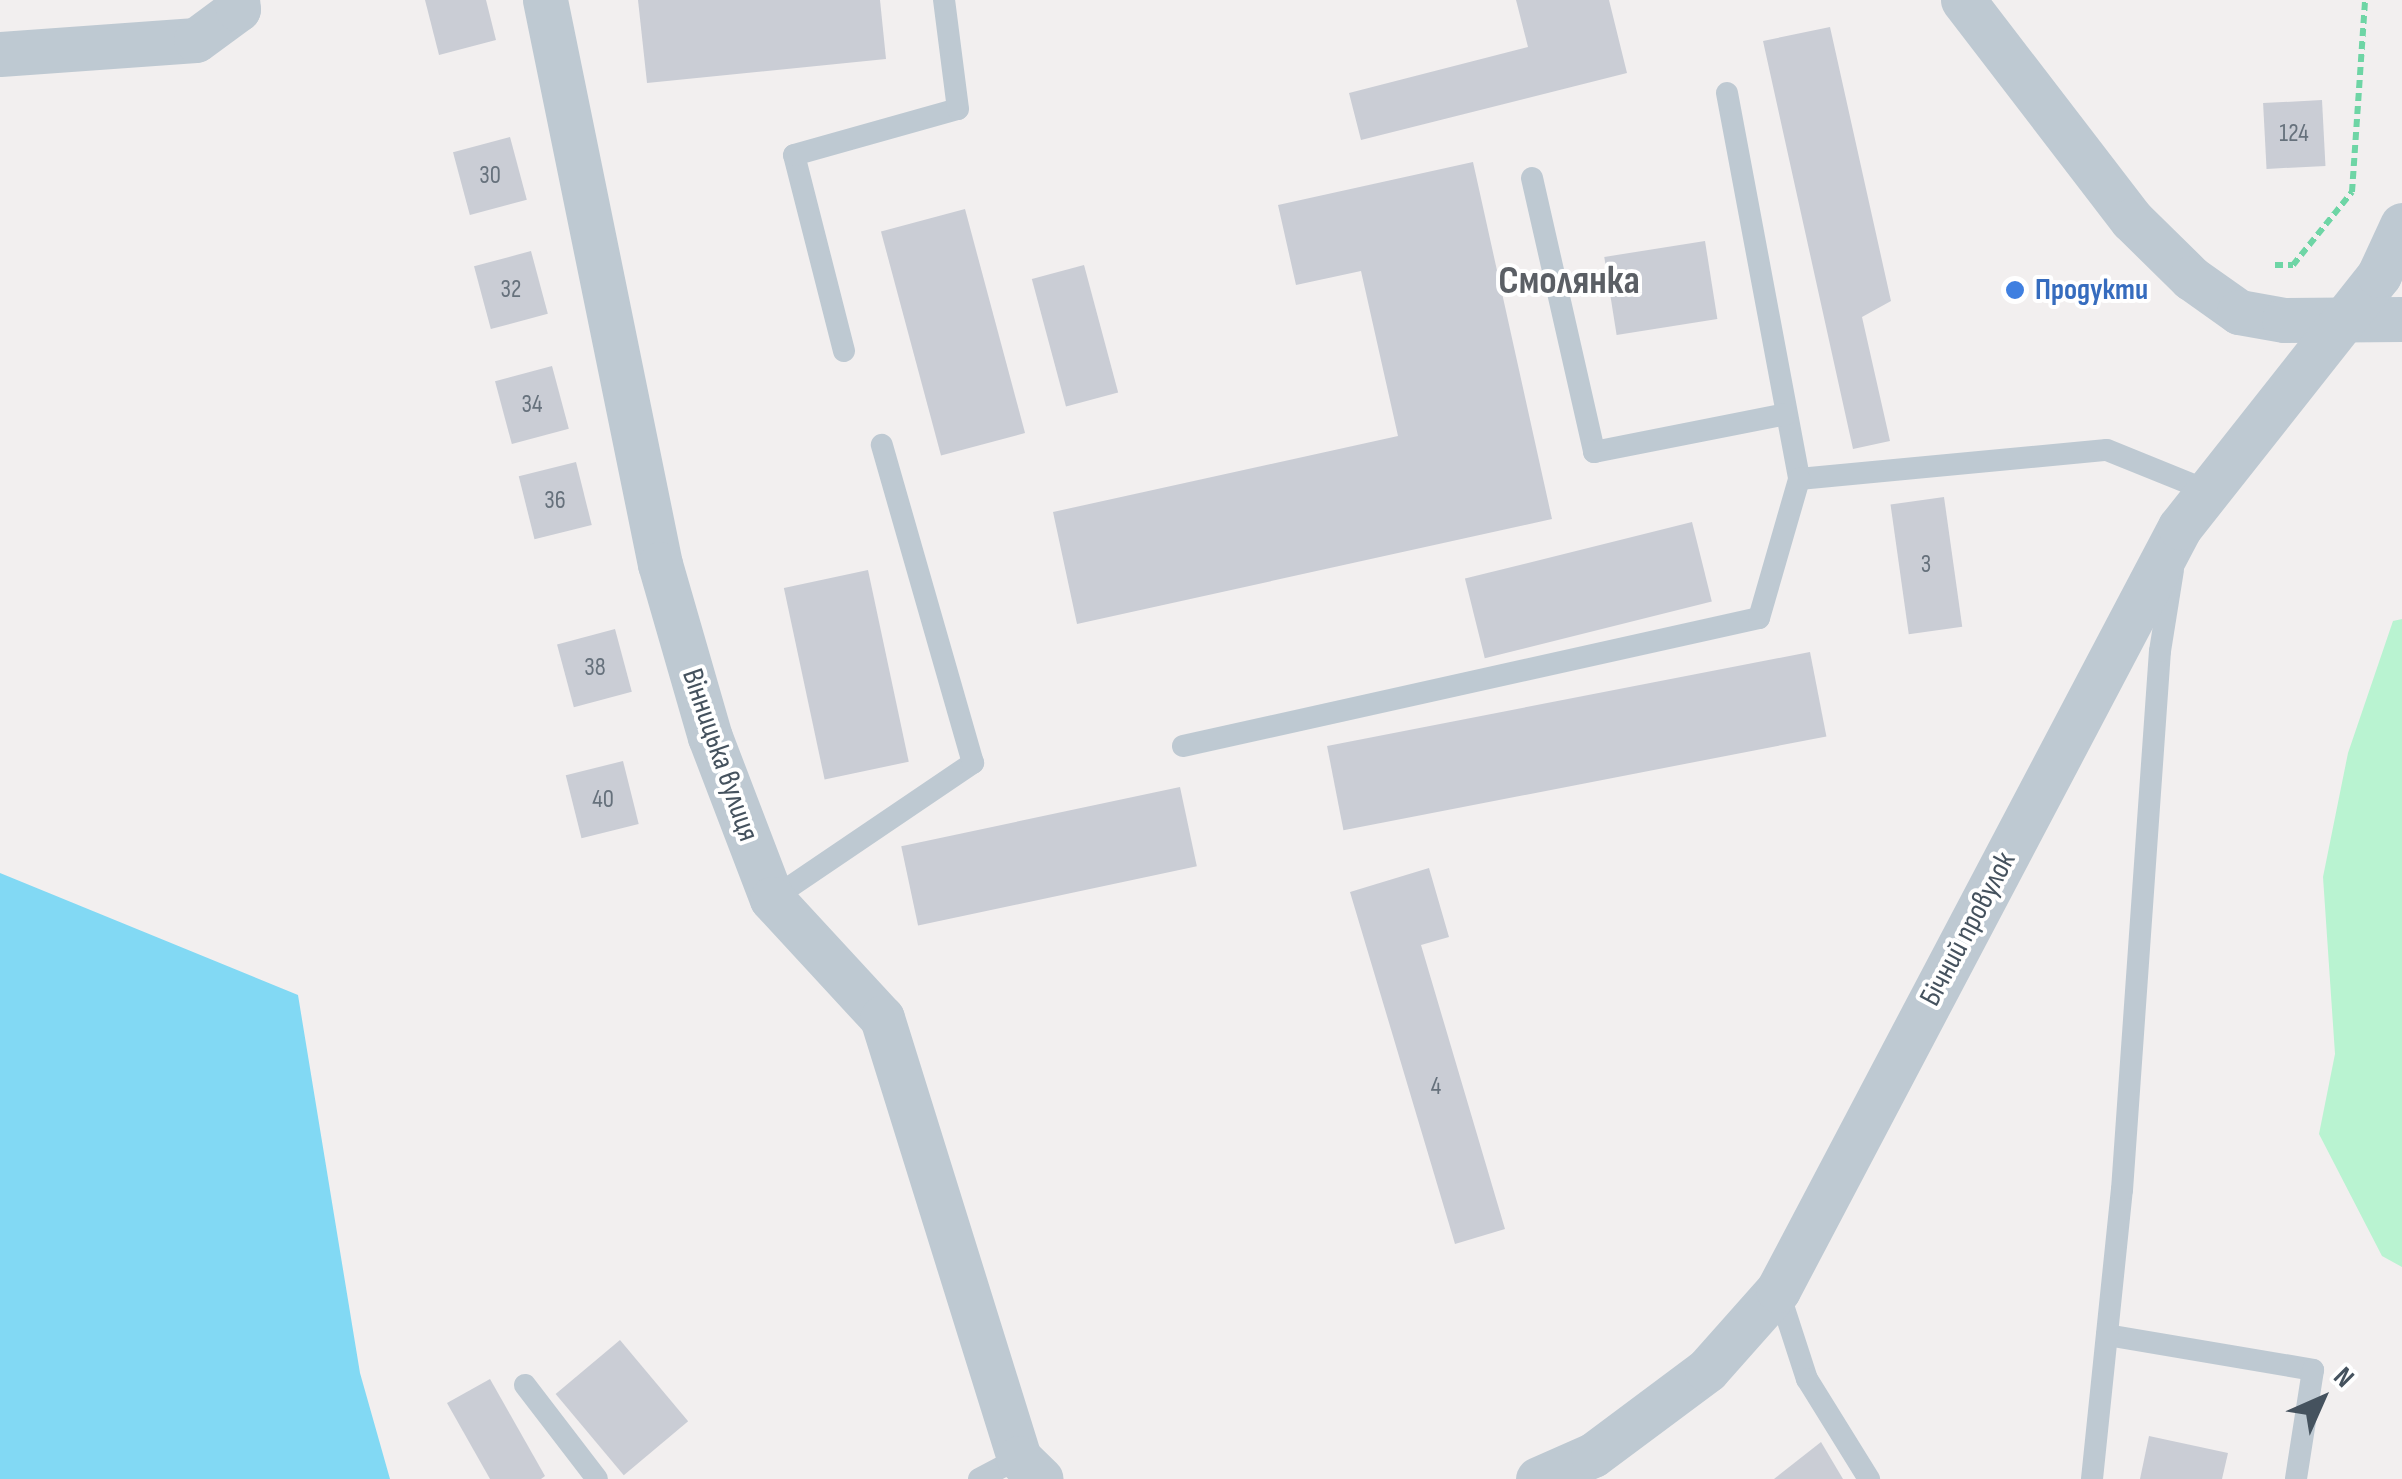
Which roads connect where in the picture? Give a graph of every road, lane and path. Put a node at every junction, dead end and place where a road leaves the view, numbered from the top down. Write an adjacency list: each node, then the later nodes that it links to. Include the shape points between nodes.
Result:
1 (237, 0): 6 (street, via 238,10 196,40)
2 (544, 0): 21 (street, Вінницька вулиця, via 660,564 710,737)
3 (944, 0): 14 (lane, via 958,109 794,155)
4 (1963, 0): 12 (street, via 2132,220 2190,278 2238,312 2284,320)
5 (2364, 0): 10 (path, via 2352,192 2293,264)
6 (0, 54)
7 (1727, 93): 15 (lane)
8 (1532, 178): 15 (lane, via 1594,452)
9 (2402, 225): 12 (street, Бічний провулок, via 2379,275)
10 (2275, 266)
11 (2402, 294): 12 (street)
12 (2340, 318): 13 (street); 18 (street, Бічний провулок)
13 (2402, 319)
14 (844, 350)
15 (1786, 414): 17 (lane)
16 (882, 445): 21 (lane, via 973,762)
17 (1799, 479): 18 (lane, via 2107,450); 20 (lane, via 1759,618)
18 (2206, 490): 19 (street, Бічний провулок)
19 (2180, 527): 22 (street, Бічний провулок); 23 (lane, via 2160,650)
20 (1182, 746)
21 (772, 899): 25 (street, Вінницька вулиця, via 882,1018)
22 (1778, 1290): 28 (street, Бічний провулок, via 1707,1370 1593,1455); 29 (lane, via 1808,1379)
23 (2107, 1335): 30 (lane); 31 (lane, via 2313,1370)
24 (525, 1386): 26 (lane)
25 (1030, 1469): 27 (lane)
26 (596, 1479)
27 (979, 1479)
28 (1538, 1479)
29 (1870, 1479)
30 (2092, 1479)
31 (2296, 1479)

